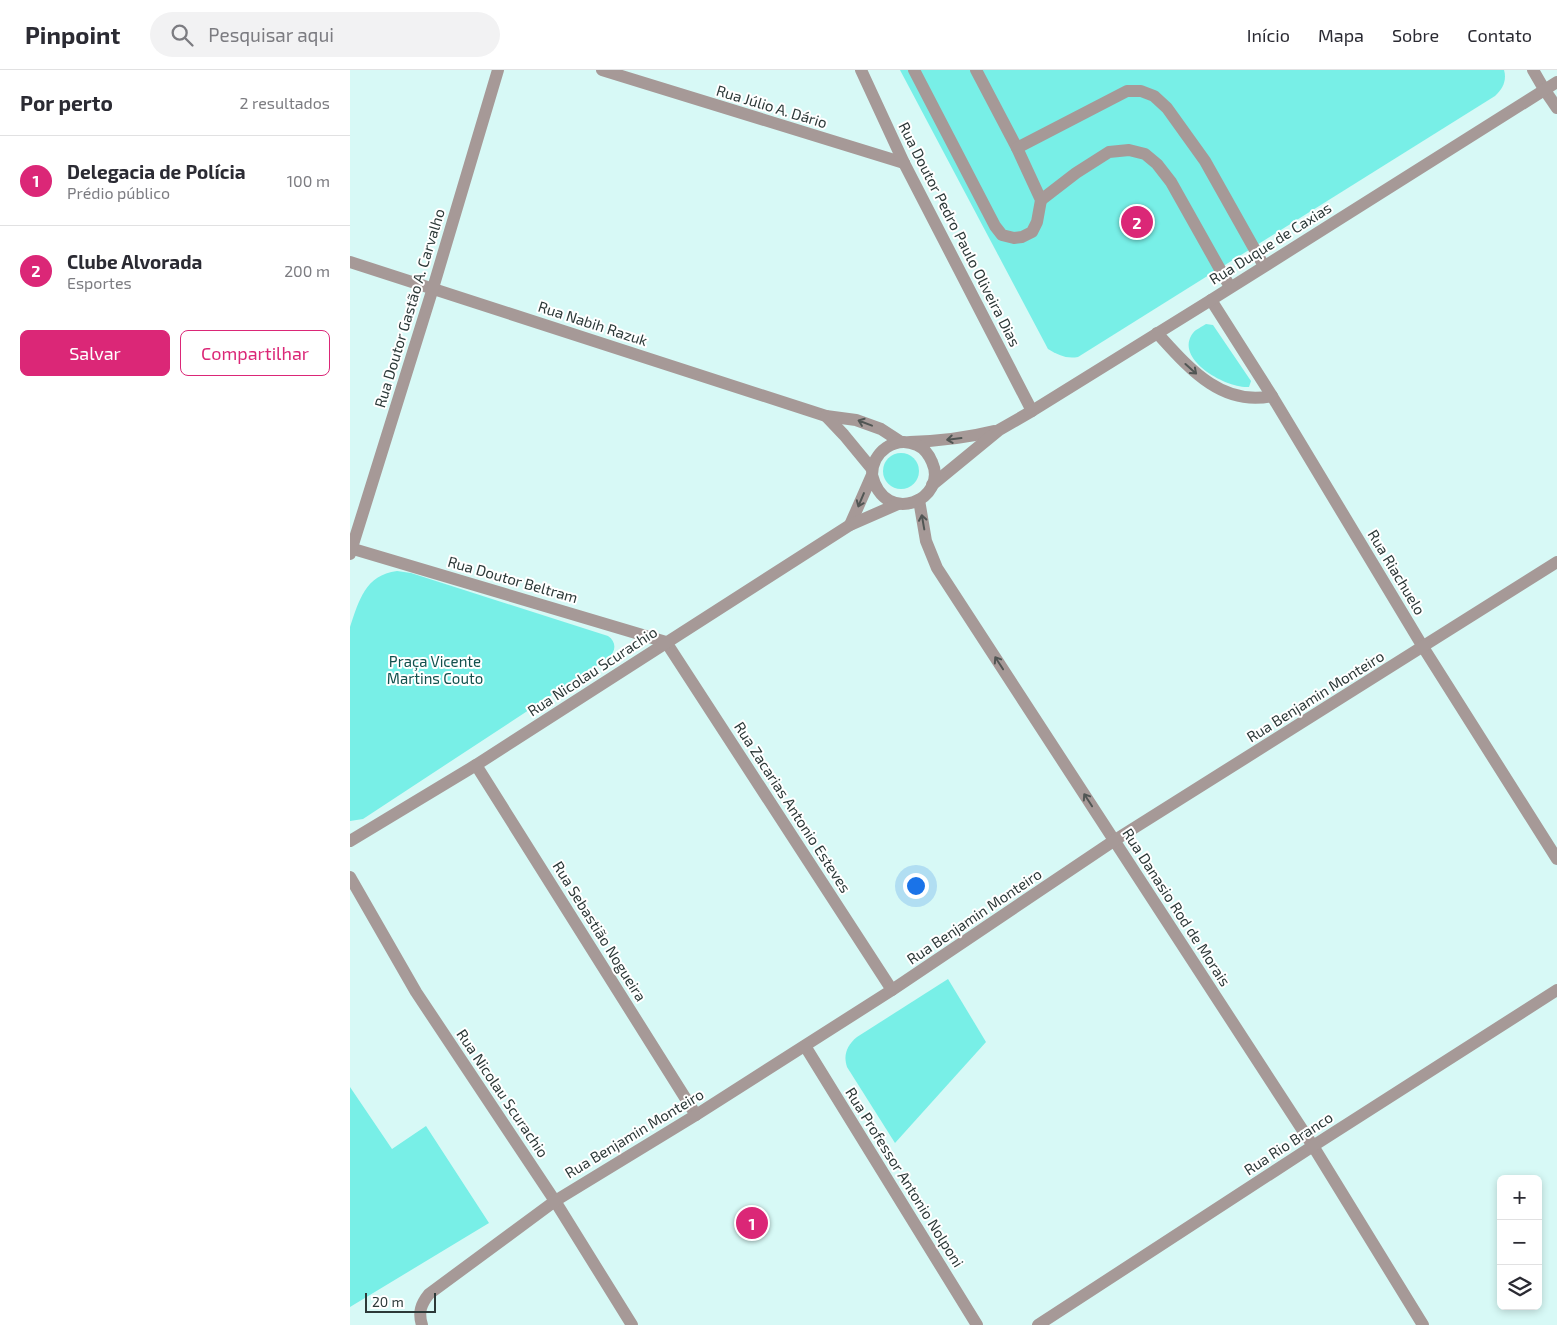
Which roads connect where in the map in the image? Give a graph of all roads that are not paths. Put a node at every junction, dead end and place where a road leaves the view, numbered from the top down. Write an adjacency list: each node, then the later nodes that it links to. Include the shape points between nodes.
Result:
1 (498, 70): 15 (street, Rua Doutor Gastão A. Carvalho)
2 (602, 70): 11 (street, Rua Júlio A. Dário)
3 (861, 70): 11 (street, Rua Doutor Pedro Paulo Oliveira Dias)
4 (914, 70): 12 (street, via 1002,235 1022,238 1032,232)
5 (976, 70): 10 (street)
6 (1533, 70): 8 (street)
7 (1557, 82): 8 (street, Rua Duque de Caxias)
8 (1544, 90): 9 (street); 14 (street, Rua Duque de Caxias)
9 (1557, 108)
10 (1017, 148): 12 (street); 14 (street, via 1127,92 1141,91 1154,96 1167,108 1205,161)
11 (904, 163): 20 (street, Rua Doutor Pedro Paulo Oliveira Dias)
12 (1041, 200): 16 (street, via 1109,152 1129,150 1145,154 1171,182)
13 (350, 262): 15 (street, Rua Nabih Razuk)
14 (1264, 266): 16 (street, Rua Duque de Caxias)
15 (433, 288): 21 (street, Rua Nabih Razuk); 29 (street, Rua Doutor Gastão A. Carvalho)
16 (1230, 288): 17 (street, Rua Duque de Caxias)
17 (1211, 300): 18 (street, Rua Duque de Caxias); 19 (street, Rua Riachuelo)
18 (1157, 333): 19 (street, one-way to 19, via 1187,366 1218,388 1249,398); 20 (street, Rua Duque de Caxias)
19 (1272, 396): 32 (street, Rua Riachuelo)
20 (1032, 411): 22 (street, Rua Duque de Caxias)
21 (826, 416): 23 (street, Rua Nabih Razuk, one-way to 21, via 856,420); 24 (street, Rua Nabih Razuk)
22 (999, 430): 23 (street, Rua Duque de Caxias, one-way to 23, via 951,440); 25 (street, Rua Duque de Caxias)
23 (905, 442): 24 (street, via 890,444 882,450 875,459); 25 (street, via 919,446 929,456 935,474)
24 (872, 472): 27 (street, via 874,485 881,495); 28 (street, one-way to 28)
25 (932, 485): 26 (street)
26 (919, 500): 27 (street); 34 (street, Rua Danasio Rod de Morais, one-way to 26, via 937,568 926,541)
27 (898, 504): 28 (street, Rua Nicolau Scurachio)
28 (850, 526): 31 (street, Rua Nicolau Scurachio)
29 (351, 550): 31 (street, Rua Doutor Beltram)
30 (1557, 562): 32 (street, Rua Benjamin Monteiro)
31 (666, 642): 33 (street, Rua Nicolau Scurachio); 38 (street, Rua Zacarias Antonio Esteves)
32 (1423, 647): 34 (street, Rua Benjamin Monteiro); 36 (street, Rua Riachuelo)
33 (476, 765): 35 (street, Rua Nicolau Scurachio); 41 (street, Rua Sebastião Nogueira)
34 (1115, 840): 38 (street, Rua Benjamin Monteiro); 42 (street, Rua Danasio Rod de Morais)
35 (350, 841)
36 (1557, 859)
37 (350, 877): 43 (street, Rua Nicolau Scurachio, via 416,992)
38 (892, 990): 40 (street, Rua Benjamin Monteiro)
39 (1557, 990): 42 (street, Rua Rio Branco)
40 (805, 1046): 41 (street, Rua Benjamin Monteiro); 46 (street, Rua Professor Antonio Nolponi)
41 (696, 1115): 43 (street, Rua Benjamin Monteiro)
42 (1314, 1146): 47 (street, Rua Rio Branco); 48 (street, Rua Danasio Rod de Morais)
43 (555, 1201): 44 (street, Rua Benjamin Monteiro, via 429,1294 420,1309); 45 (street, Rua Nicolau Scurachio)
44 (422, 1325)
45 (632, 1325)
46 (977, 1325)
47 (1038, 1325)
48 (1423, 1325)

